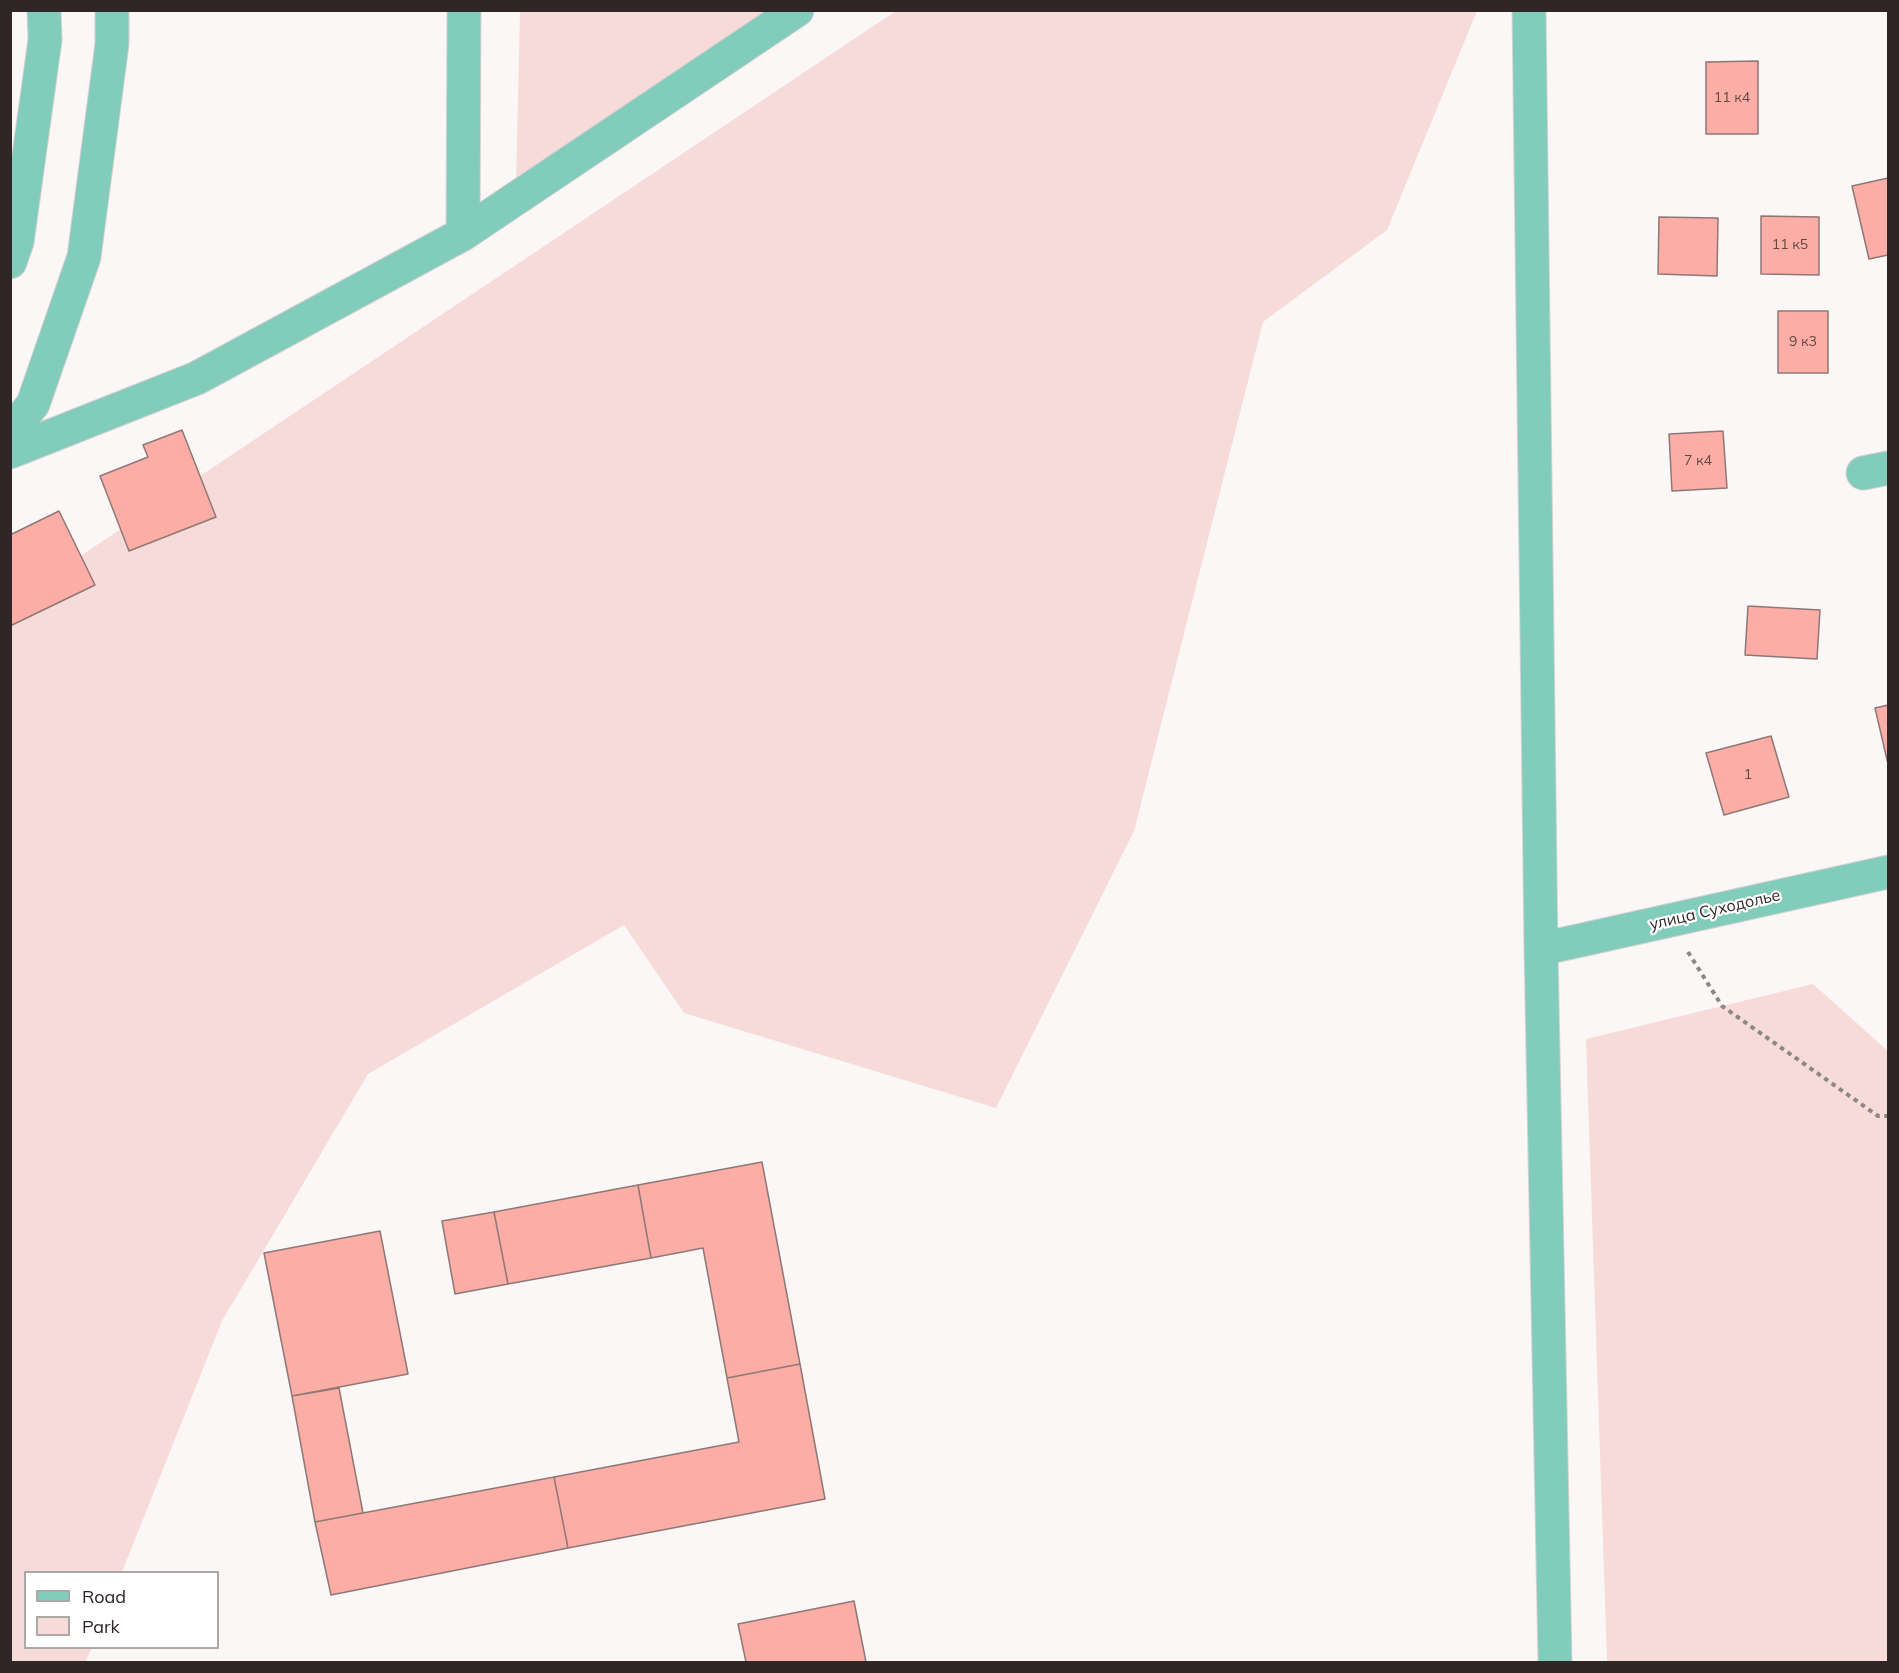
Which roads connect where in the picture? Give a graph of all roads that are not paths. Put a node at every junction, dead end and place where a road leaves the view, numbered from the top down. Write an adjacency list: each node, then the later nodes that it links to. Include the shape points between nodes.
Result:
1 (44, 10): 7 (street, via 43,52 17,242)
2 (112, 10): 8 (street, via 112,44 84,257 33,404)
3 (464, 10): 6 (street)
4 (796, 10): 6 (street)
5 (1529, 10): 11 (street)
6 (463, 234): 9 (street, via 197,378)
7 (10, 262)
8 (10, 432)
9 (10, 452)
10 (1888, 872): 11 (street, улица Суходолье)
11 (1541, 949): 12 (street)
12 (1556, 1662)

